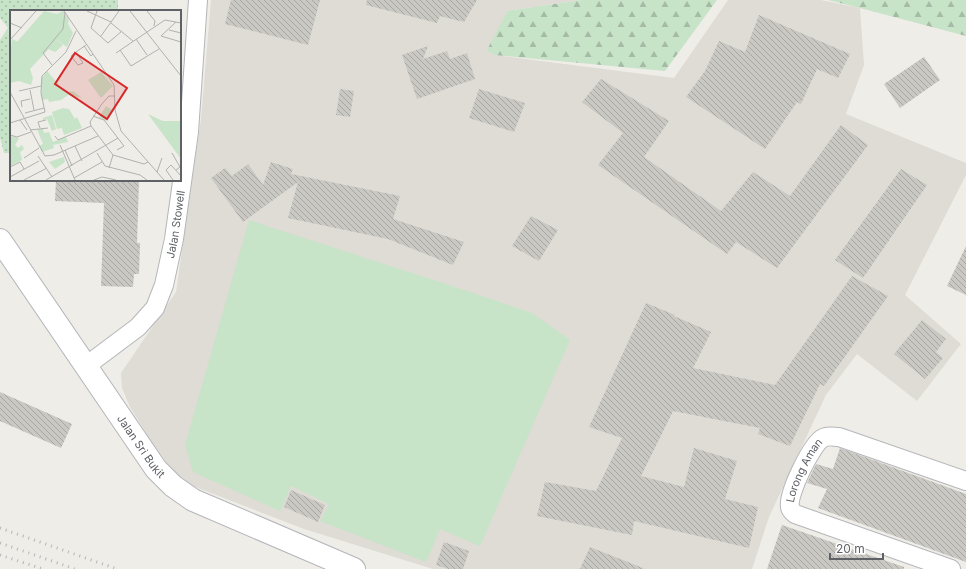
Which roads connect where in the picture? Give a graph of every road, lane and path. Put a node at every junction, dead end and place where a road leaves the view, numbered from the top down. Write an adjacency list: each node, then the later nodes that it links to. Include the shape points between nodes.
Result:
1 (198, 0): 3 (street, Jalan Stowell, via 189,132 174,239 164,285 155,308 138,327)
2 (0, 240): 3 (street, Jalan Sri Bukit)
3 (86, 366): 5 (street, Jalan Sri Bukit, via 156,469 173,486 193,500)
4 (966, 481): 6 (street, Lorong Aman, via 839,437 827,436 821,438 811,451 792,492 789,506 795,514)
5 (354, 569)
6 (951, 569)

